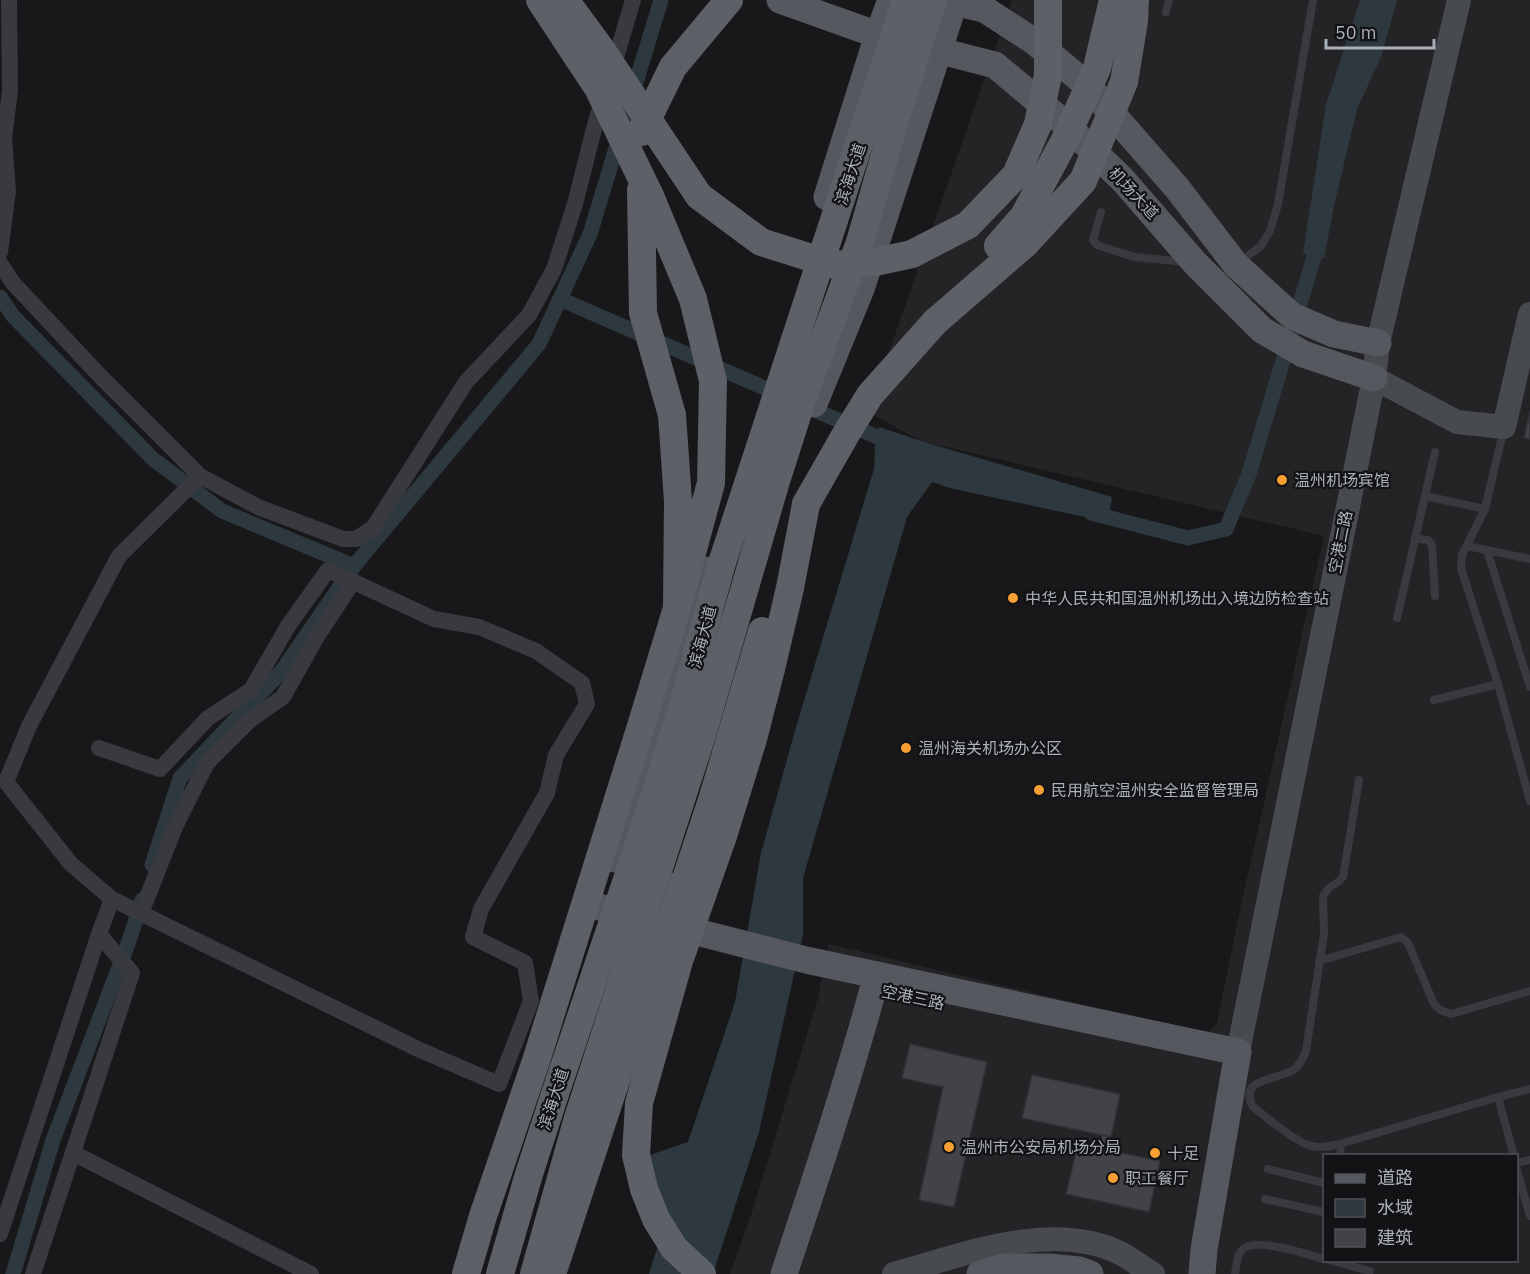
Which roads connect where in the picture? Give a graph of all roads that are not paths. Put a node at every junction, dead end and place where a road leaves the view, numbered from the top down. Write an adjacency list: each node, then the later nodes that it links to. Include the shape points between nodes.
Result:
1 (9, 0): 20 (street, via 10,91 4,138 8,191)
2 (540, 0): 40 (highway, bridge, via 598,88 650,196 693,299 713,381 711,483)
3 (565, 0): 10 (highway, bridge, via 699,195 761,242 834,265 912,254 968,225 1016,175 1038,124 1048,75)
4 (633, 0): 30 (street, via 554,269 529,315 466,382 373,528 356,539 343,539 258,507)
5 (729, 0): 40 (highway, bridge, via 674,67 641,133 643,313 672,415 678,501)
6 (780, 0): 17 (main road, 机场大道)
7 (891, 0): 17 (main road)
8 (906, 0): 82 (highway, 滨海大道, bridge, via 721,566 660,781 543,1130)
9 (947, 0): 18 (main road); 23 (main road, 机场大道, via 984,9 1035,42 1087,85 1177,188); 83 (highway, 滨海大道, bridge, via 894,123 860,242 802,400 701,738 578,1118)
10 (1048, 0)
11 (1113, 0): 25 (highway, bridge, via 1097,68 1065,140 1024,216)
12 (1135, 0): 25 (highway, bridge, via 1124,82 1083,181 1025,244)
13 (1169, 0): 16 (lane)
14 (1312, 0): 23 (lane, via 1278,204 1261,246)
15 (1459, 0): 26 (main road, 空港二路)
16 (1166, 12)
17 (878, 35): 18 (main road, 机场大道); 51 (main road)
18 (938, 50): 22 (main road, 机场大道, via 994,65 1020,86 1123,180); 52 (main road, via 861,289 806,426)
19 (1101, 212): 22 (lane, via 1093,240 1096,245 1134,257)
20 (0, 252)
21 (0, 263): 30 (street, via 13,283 100,376)
22 (1195, 263): 27 (main road, 机场大道, via 1262,330 1303,354)
23 (1236, 266): 26 (main road, 机场大道, via 1292,316 1334,334)
24 (1530, 314): 28 (main road)
25 (935, 322): 32 (highway, via 870,395)
26 (1378, 343): 27 (main road, 空港二路)
27 (1374, 378): 28 (main road, via 1457,422); 57 (main road, 空港二路)
28 (1504, 428): 33 (lane)
29 (1435, 452): 31 (lane)
30 (200, 476): 47 (street, via 119,556 29,726)
31 (1425, 496): 33 (lane); 34 (lane)
32 (806, 504): 85 (highway, bridge, via 769,608 713,797); 86 (highway, bridge, via 753,740 679,961 639,1103 636,1155 644,1189 674,1248)
33 (1485, 509): 35 (lane)
34 (1415, 538): 39 (lane, via 1428,540 1432,545); 41 (lane)
35 (1467, 546): 36 (lane); 42 (lane, via 1461,568)
36 (1487, 550): 37 (lane); 43 (lane)
37 (1530, 559)
38 (348, 580): 45 (street, via 328,570 288,626 251,690 208,718 160,769); 50 (street, via 283,697 250,720 207,763); 50 (street, via 434,619 479,627 536,651 582,683 587,704 556,755 547,793 481,909 473,937 525,963 531,1001 499,1084)
39 (1436, 596)
40 (677, 608): 80 (highway)
41 (1397, 618)
42 (1498, 684): 44 (lane); 48 (lane)
43 (1530, 687)
44 (1434, 700)
45 (99, 748)
46 (1359, 780): 54 (lane, via 1343,877 1323,896)
47 (3, 788): 49 (street, via 71,864)
48 (1530, 801)
49 (112, 899): 50 (street); 53 (street)
50 (137, 911)
51 (595, 916): 52 (main road, 空港三路); 81 (main road)
52 (654, 931): 55 (main road, 空港三路); 84 (main road)
53 (99, 934): 62 (street, via 132,973); 72 (street)
54 (1319, 960): 56 (lane, via 1401,937 1408,943 1440,1010 1451,1014); 61 (lane, via 1306,1051 1295,1069 1254,1084 1250,1100 1253,1107 1308,1145)
55 (875, 981): 57 (main road, 空港三路); 75 (main road)
56 (1530, 991)
57 (1236, 1059): 90 (main road)
58 (1530, 1089): 59 (lane)
59 (1497, 1097): 60 (lane); 65 (lane)
60 (1340, 1144): 61 (lane); 64 (lane)
61 (1329, 1146): 63 (lane)
62 (73, 1153): 78 (street); 79 (street)
63 (1328, 1154)
64 (1341, 1154)
65 (1514, 1154)
66 (1268, 1169): 68 (lane)
67 (1518, 1172): 71 (lane)
68 (1323, 1183)
69 (1265, 1199): 70 (lane)
70 (1323, 1212)
71 (1530, 1216)
72 (0, 1234)
73 (1323, 1259): 91 (lane, via 1256,1244 1240,1251)
74 (1334, 1262): 76 (lane)
75 (788, 1272)
76 (1370, 1272)
77 (898, 1273): 89 (main road, via 950,1257 1044,1239 1100,1246)
78 (33, 1274)
79 (310, 1274)
80 (466, 1274)
81 (478, 1274)
82 (500, 1274)
83 (534, 1274)
84 (547, 1274)
85 (552, 1274)
86 (702, 1274)
87 (980, 1274): 88 (main road, via 1004,1267 1050,1267)
88 (1090, 1274)
89 (1153, 1274)
90 (1202, 1274)
91 (1235, 1274)

